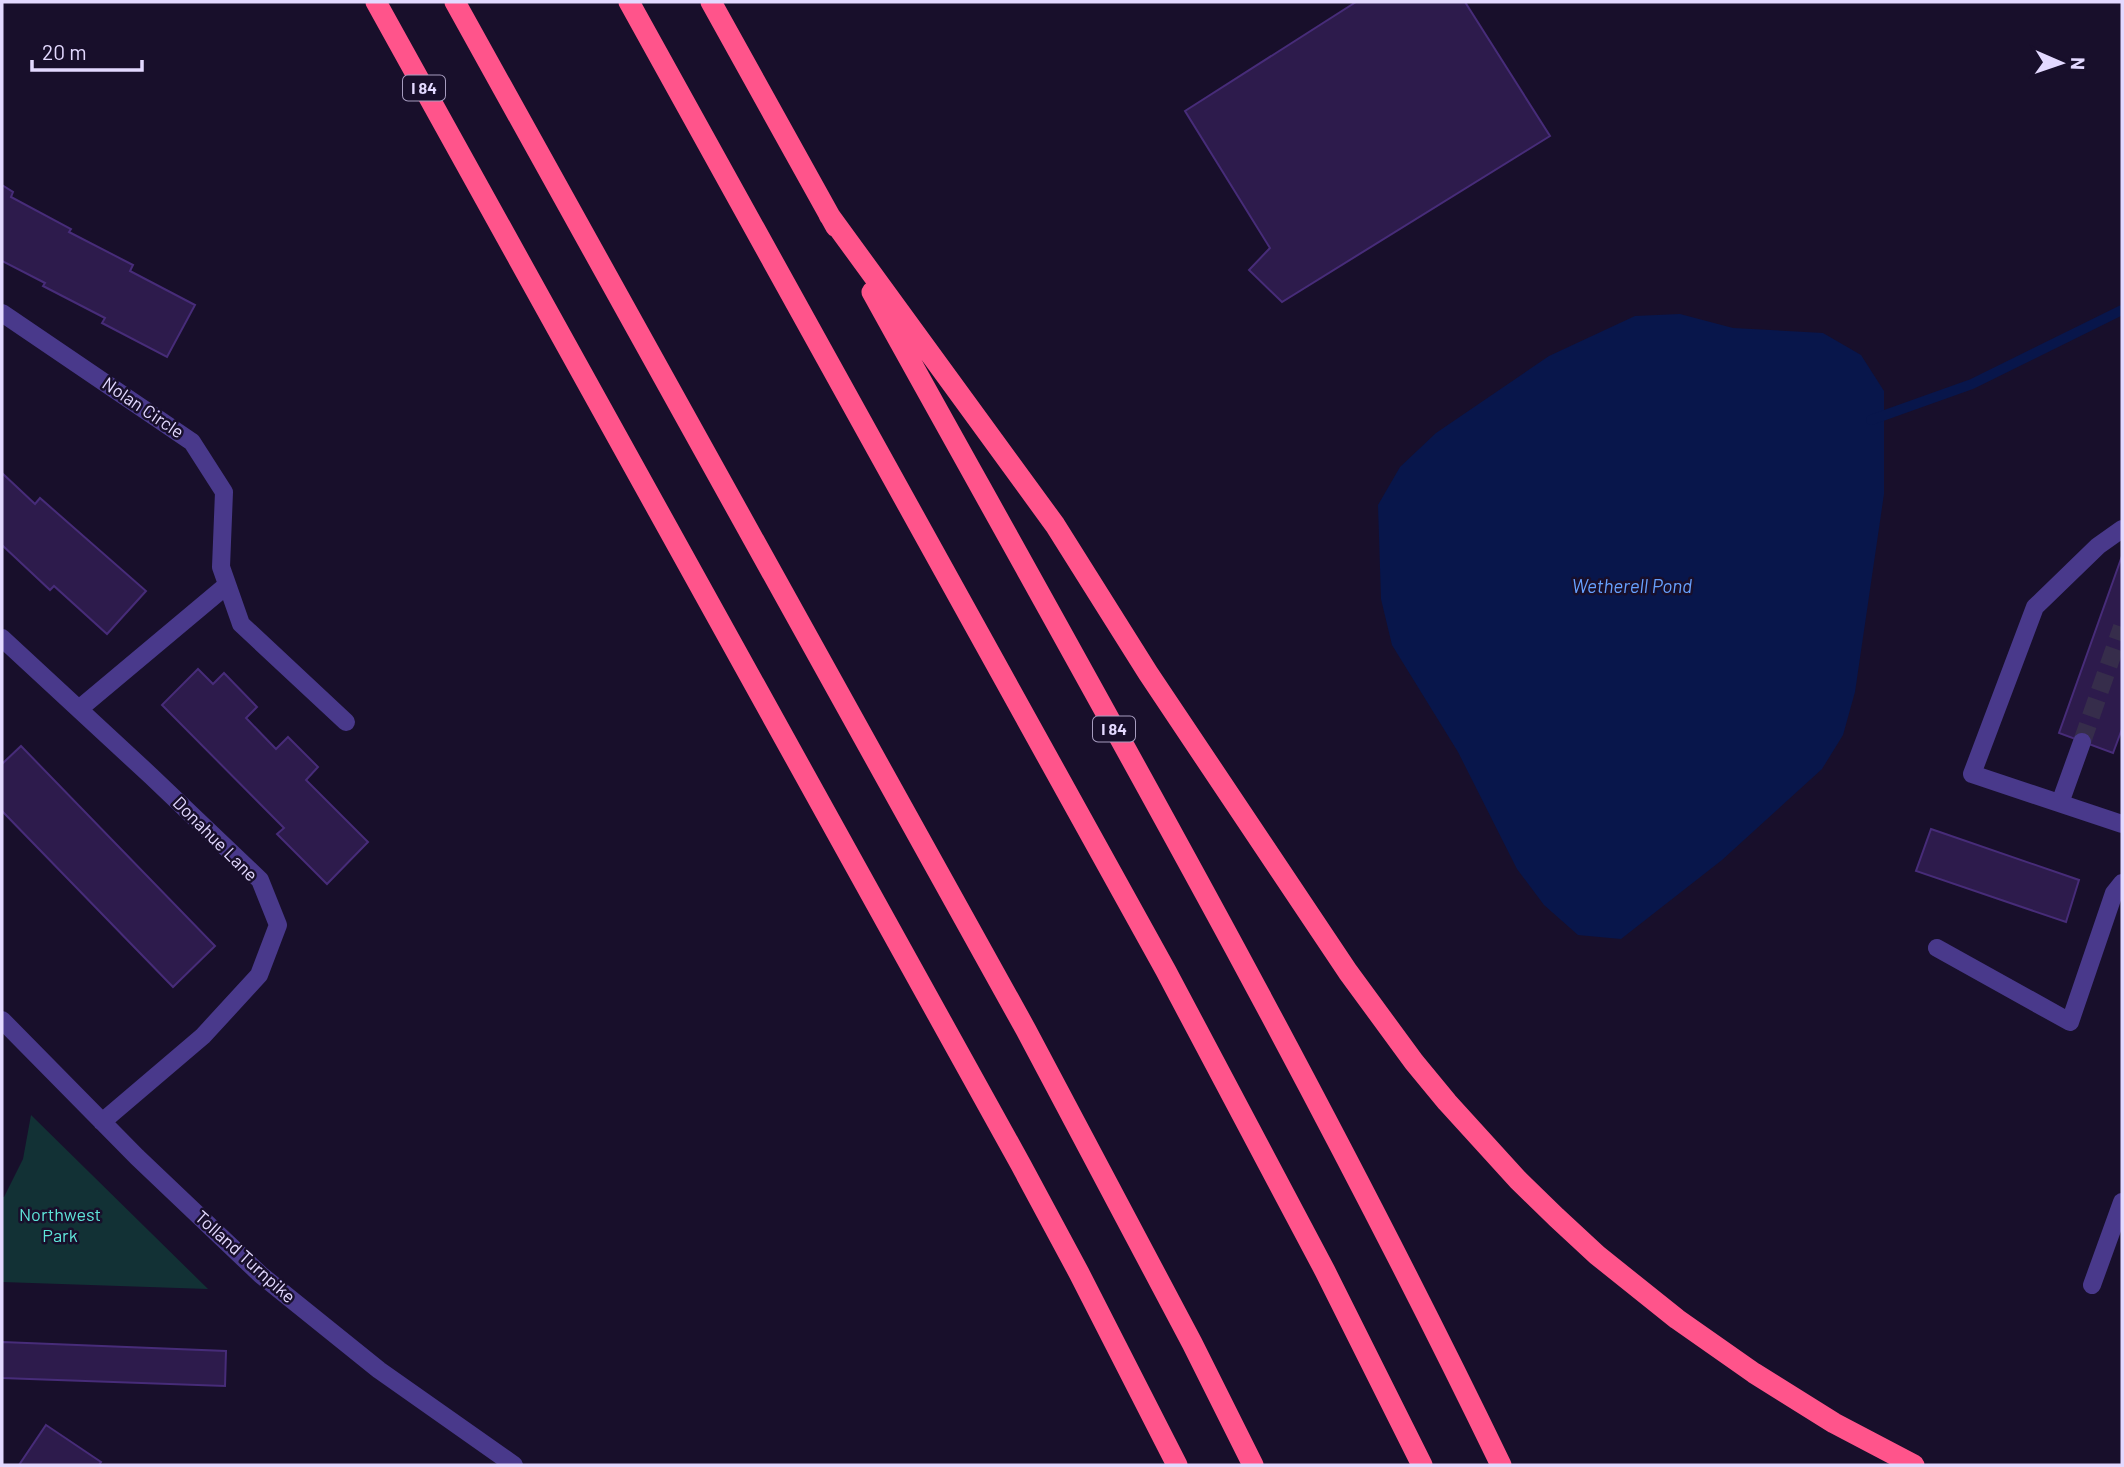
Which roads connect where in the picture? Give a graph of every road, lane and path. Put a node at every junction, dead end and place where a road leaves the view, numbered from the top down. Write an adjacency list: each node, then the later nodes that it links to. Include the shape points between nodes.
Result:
1 (376, 2): 22 (highway, I 84, via 1021,1165)
2 (455, 2): 23 (highway, via 1026,1030)
3 (629, 2): 24 (highway, via 1166,971)
4 (711, 2): 5 (highway, I 84)
5 (829, 215): 25 (highway, I 84, via 1259,994); 26 (highway, via 1055,525 1348,972 1447,1102 1556,1217 1656,1304 1834,1423)
6 (2, 313): 8 (street, Nolan Circle, via 192,442 224,492 221,567)
7 (2122, 529): 13 (street, via 2035,607 1972,774)
8 (227, 585): 10 (street); 11 (street, Nolan Circle, via 241,624)
9 (2, 638): 10 (street, Donahue Lane)
10 (79, 709): 18 (street, Donahue Lane, via 260,880 278,925 259,975 203,1036)
11 (346, 722)
12 (2082, 742): 13 (street)
13 (2060, 803): 14 (street)
14 (2122, 824)
15 (2122, 883): 16 (street, via 2114,893 2070,1022)
16 (1937, 948)
17 (2, 1020): 18 (street, Tolland Turnpike)
18 (103, 1122): 21 (street, Tolland Turnpike, via 261,1275 379,1370)
19 (2122, 1202): 20 (street)
20 (2092, 1285)
21 (514, 1465)
22 (1177, 1465)
23 (1253, 1465)
24 (1423, 1465)
25 (1501, 1465)
26 (1914, 1465)

